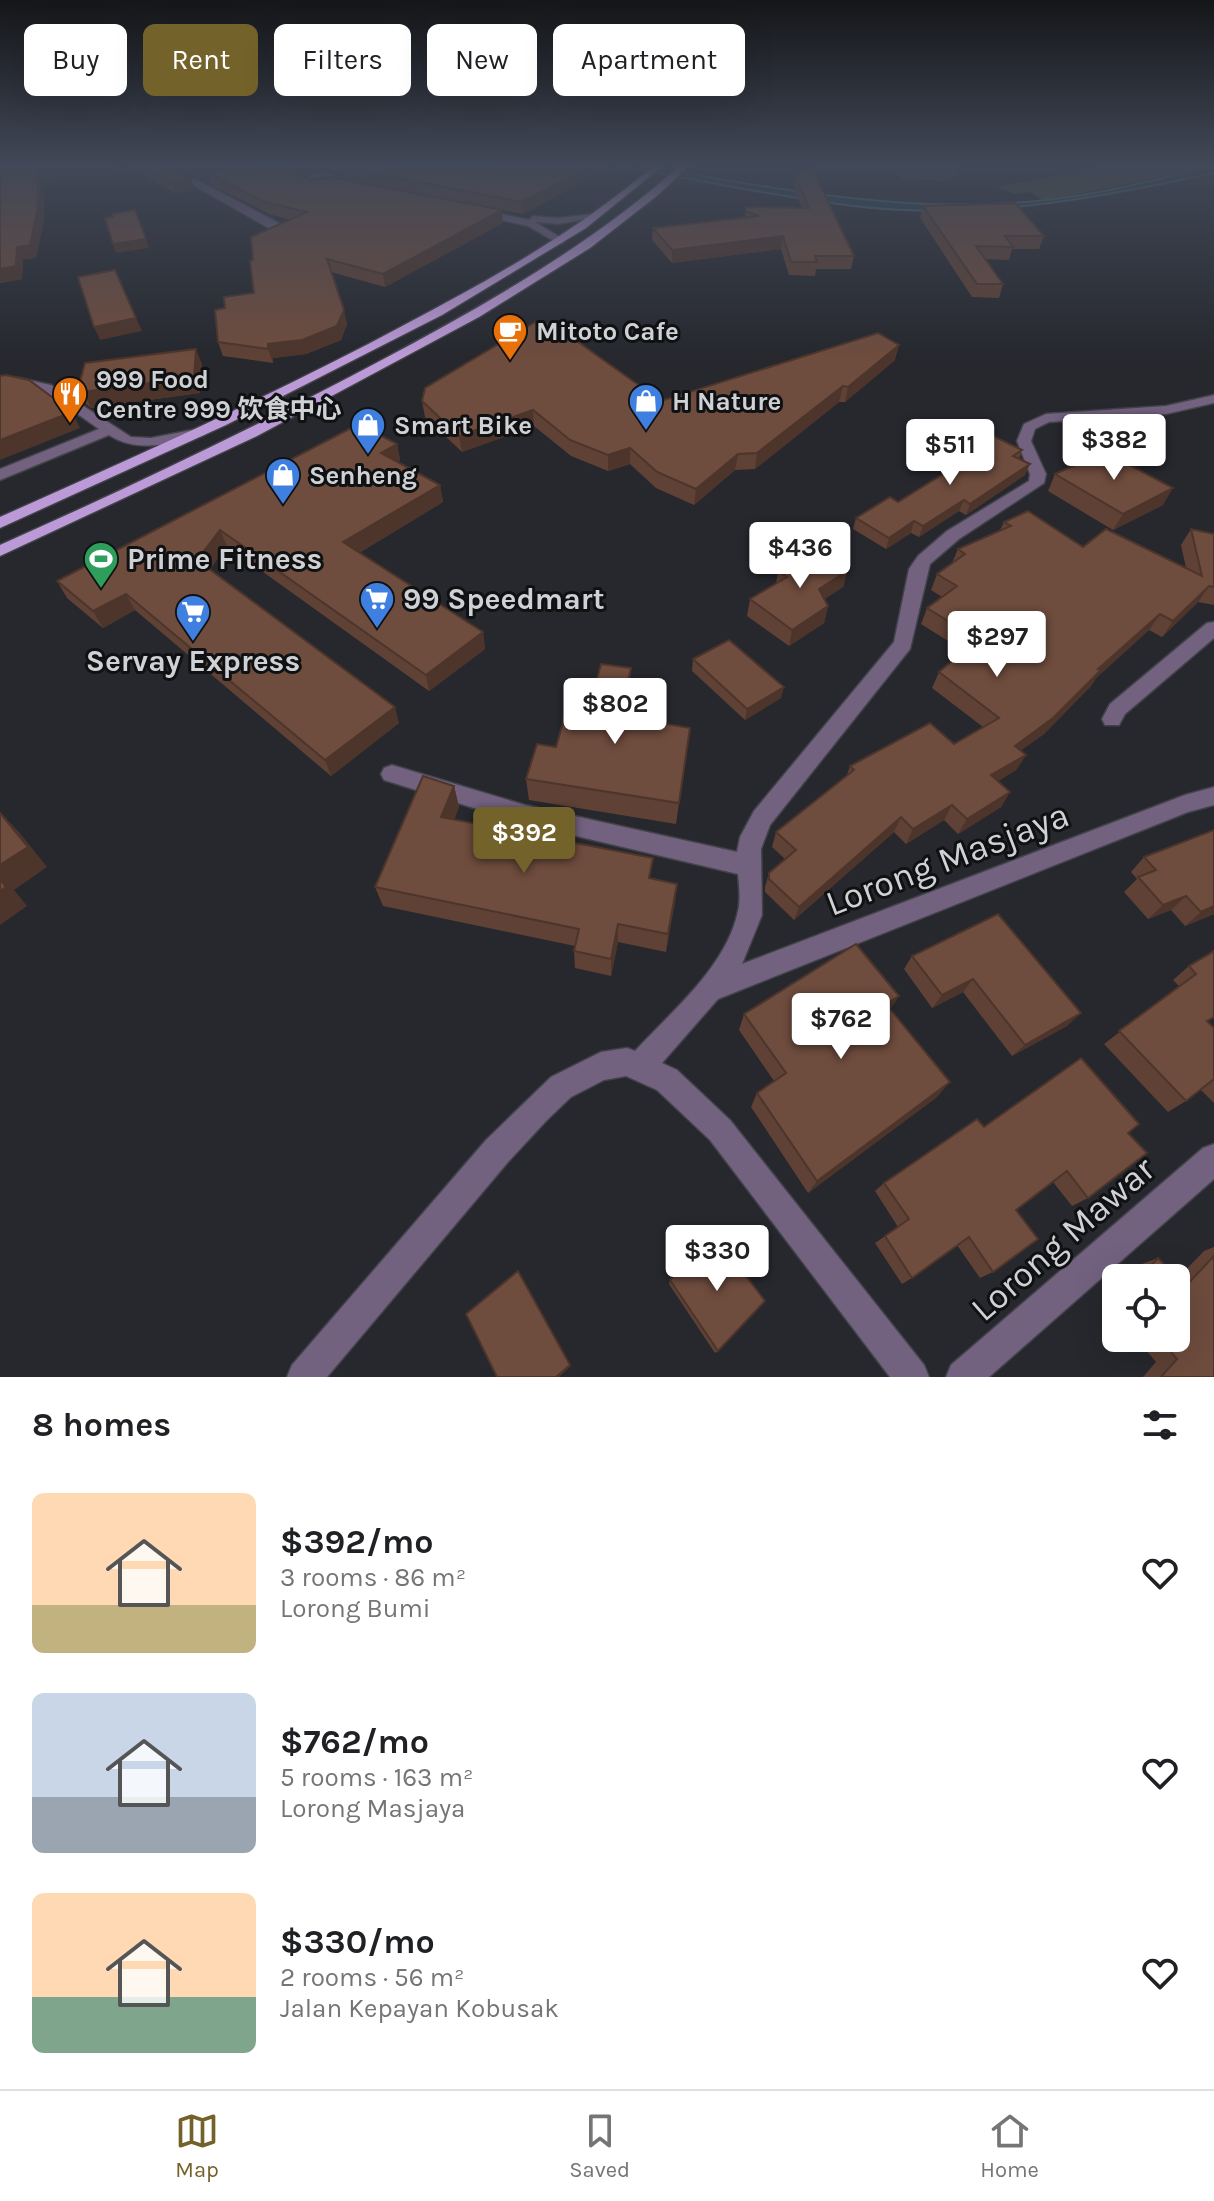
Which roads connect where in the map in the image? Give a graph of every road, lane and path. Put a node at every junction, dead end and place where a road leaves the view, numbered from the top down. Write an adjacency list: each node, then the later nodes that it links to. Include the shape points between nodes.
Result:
1 (277, 228): 5 (street)
2 (541, 228): 6 (street)
3 (577, 228): 6 (main road)
4 (610, 228): 13 (main road, via 428,341 222,449)
5 (287, 230)
6 (559, 241): 10 (main road, via 390,339)
7 (0, 383): 9 (street, via 46,388)
8 (1214, 399): 18 (street, Lorong Masjaya, via 1166,410 1046,418 1029,427 1024,441 1038,474 1036,483 953,535 918,569 903,644 762,818 751,840)
9 (108, 430): 10 (street, via 138,443); 11 (street)
10 (206, 431): 12 (main road)
11 (0, 475)
12 (0, 523)
13 (0, 551)
14 (1214, 628): 15 (street, via 1117,709)
15 (1112, 719)
16 (392, 774): 18 (street, via 505,810)
17 (1214, 796): 19 (street, Lorong Masjaya)
18 (751, 866): 19 (street, Lorong Masjaya, via 749,917 729,960)
19 (707, 990): 20 (street, Lorong Masjaya)
20 (641, 1066): 22 (street, via 601,1066 561,1087 497,1151); 23 (street, via 667,1080 720,1130)
21 (1214, 1159): 24 (street, Lorong Mawar)
22 (304, 1377)
23 (912, 1377)
24 (963, 1377)

